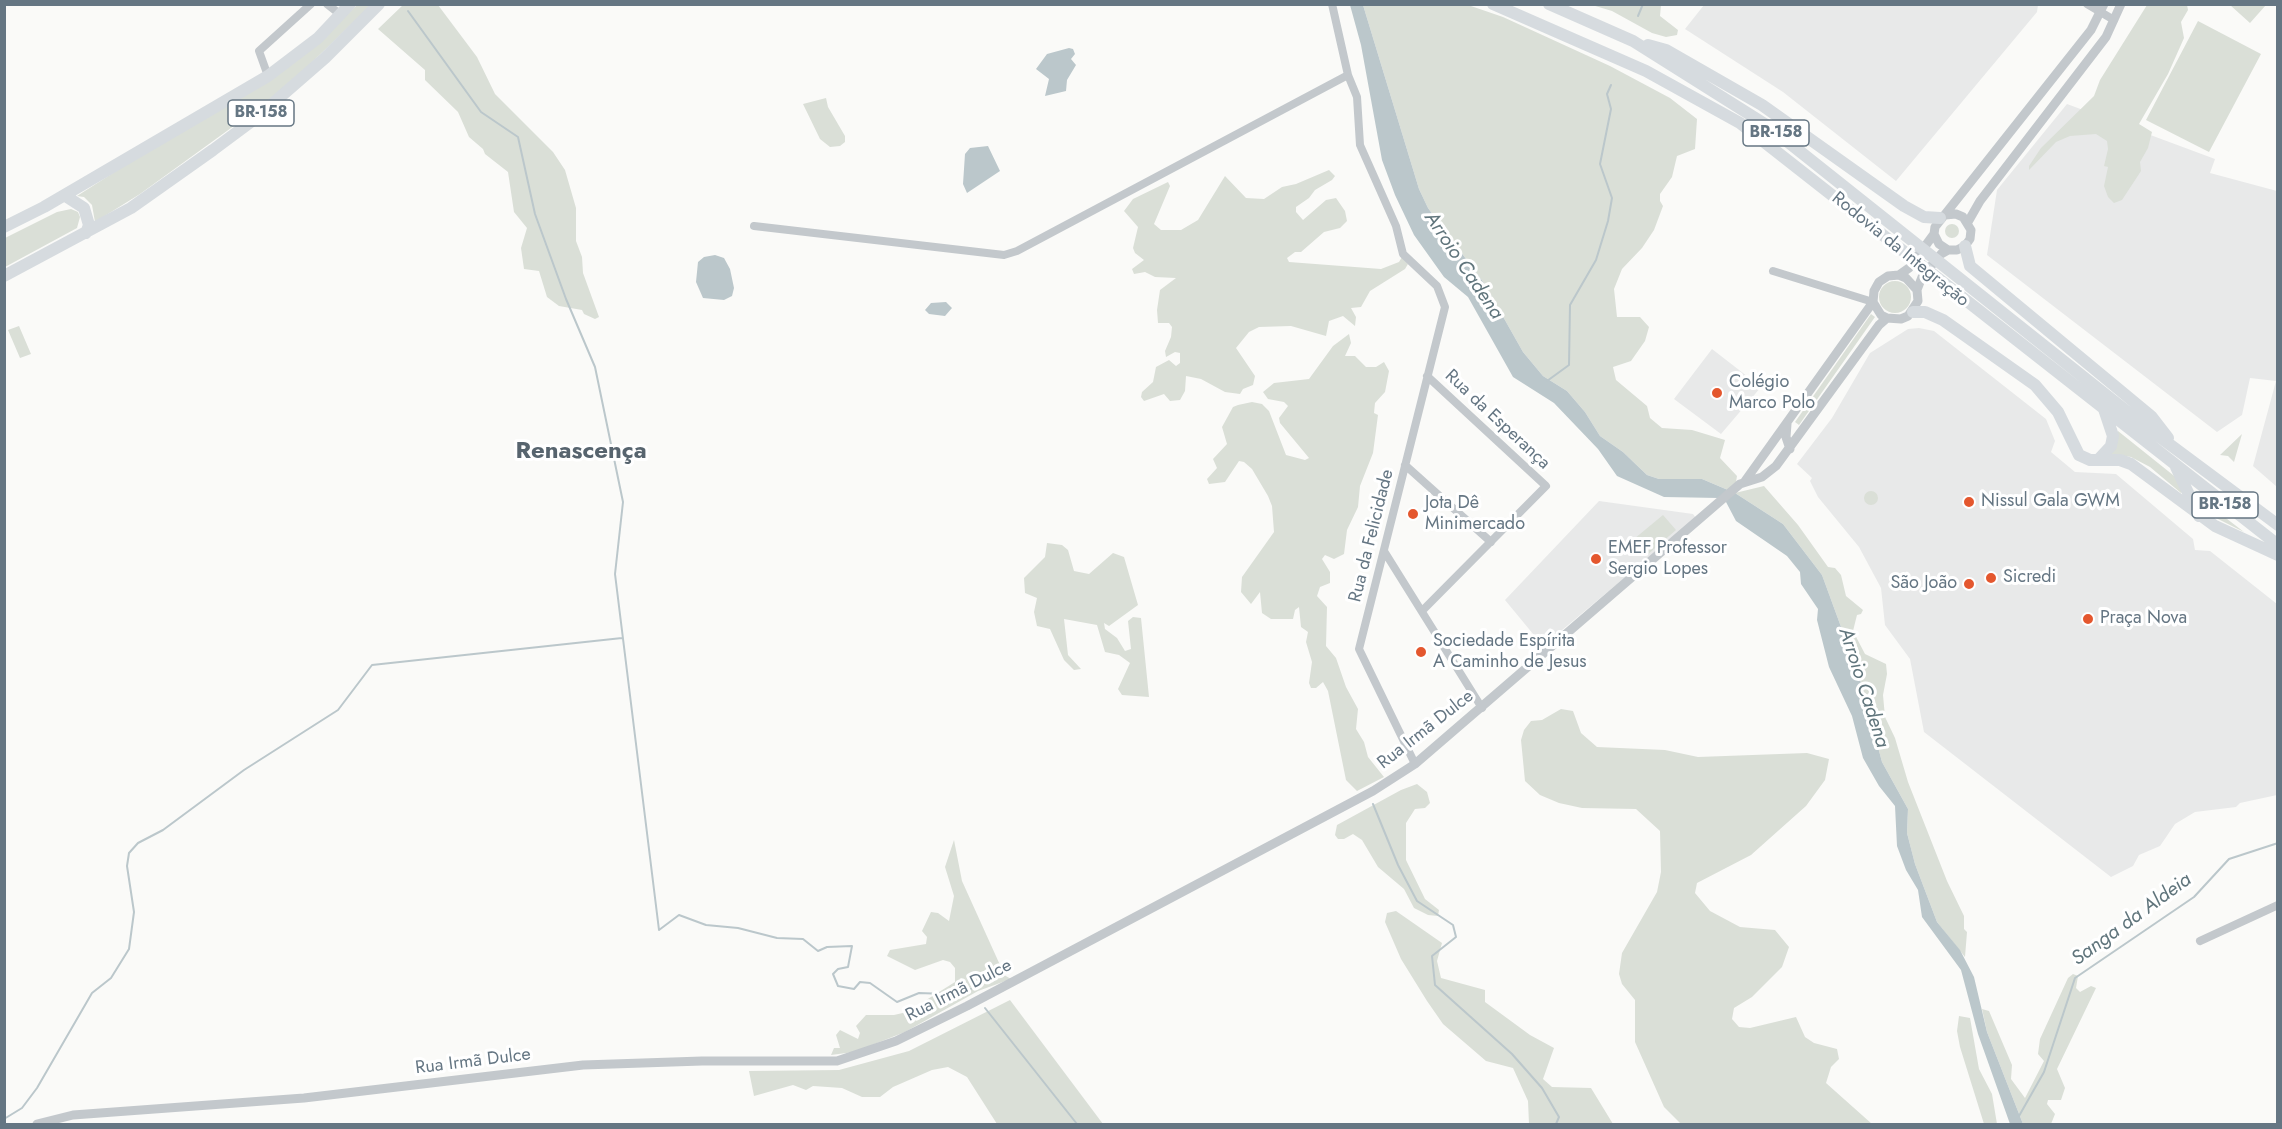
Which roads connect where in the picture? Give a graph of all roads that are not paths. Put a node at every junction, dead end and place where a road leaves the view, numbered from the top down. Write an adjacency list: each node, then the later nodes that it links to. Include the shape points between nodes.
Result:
1 (311, 4): 15 (street, via 259,51)
2 (327, 4): 11 (street)
3 (350, 4): 11 (highway, BR-158)
4 (379, 4): 21 (highway, BR-158, via 256,118 131,208)
5 (1332, 4): 14 (street)
6 (1493, 4): 33 (highway, Rodovia da Integração / BR-158, via 1654,74 1730,118)
7 (1549, 4): 13 (highway, Rodovia da Integração / BR-158)
8 (2087, 4): 10 (street)
9 (2121, 4): 12 (street)
10 (2102, 8): 12 (street); 17 (street, via 2091,30)
11 (341, 15): 15 (highway, BR-158, via 297,56)
12 (2114, 20): 18 (street, via 2106,37)
13 (1633, 41): 17 (highway, via 1666,50 1762,105 1904,206 1924,217); 36 (highway, Rodovia da Integração / BR-158, via 1768,126)
14 (1348, 75): 19 (street, via 1004,255); 32 (street, Rua da Felicidade, via 1357,97 1360,145 1396,226 1403,254 1437,286 1444,307)
15 (268, 76): 16 (highway, BR-158)
16 (64, 195): 20 (highway, BR-158); 21 (highway, via 84,208 89,225)
17 (1943, 217): 18 (street, via 1956,214); 22 (street)
18 (1968, 222): 23 (street, via 1970,238)
19 (754, 226)
20 (4, 227)
21 (86, 233): 27 (highway, BR-158)
22 (1934, 234): 24 (street); 26 (street, Rua Irmã Dulce)
23 (1965, 246): 24 (street); 36 (highway, via 1970,266 2151,416)
24 (1948, 250): 28 (street, via 1922,277)
25 (1773, 271): 29 (street)
26 (1899, 275): 28 (street); 29 (street, Rua Irmã Dulce, via 1879,282)
27 (4, 276)
28 (1917, 290): 30 (street)
29 (1873, 302): 31 (street); 34 (street, Rua Irmã Dulce)
30 (1913, 312): 31 (street, via 1901,319); 37 (highway, via 1925,312 1943,320 2035,385 2058,412 2079,455)
31 (1887, 318): 35 (street, Rua Irmã Dulce)
32 (1427, 376): 38 (street, Rua da Felicidade); 42 (street, Rua da Esperança, via 1546,486)
33 (2103, 407): 36 (highway, Rodovia da Integração / BR-158); 37 (highway, via 2113,436 2111,446)
34 (1788, 424): 35 (street, via 1786,437); 39 (street, Rua Irmã Dulce)
35 (1790, 449): 39 (street, Rua Irmã Dulce, via 1762,477)
36 (2176, 457): 40 (highway); 41 (highway, Rodovia da Integração / BR-158); 43 (highway, Rodovia da Integração / BR-158)
37 (2098, 460): 40 (highway, via 2120,460 2142,470)
38 (1405, 465): 42 (street); 44 (street, Rua da Felicidade)
39 (1742, 483): 47 (street, Rua Irmã Dulce)
40 (2199, 516): 45 (highway)
41 (2277, 525)
42 (1491, 542): 46 (street)
43 (2277, 545)
44 (1384, 551): 46 (street); 48 (street, Rua da Felicidade, via 1359,649)
45 (2277, 555)
46 (1422, 611): 47 (street)
47 (1482, 708): 48 (street, Rua Irmã Dulce)
48 (1415, 764): 51 (street, Rua Irmã Dulce, via 1373,791 967,1006 896,1041 837,1061 583,1065 304,1098 73,1115)
49 (2277, 905): 50 (street)
50 (2200, 941)
51 (37, 1125)

